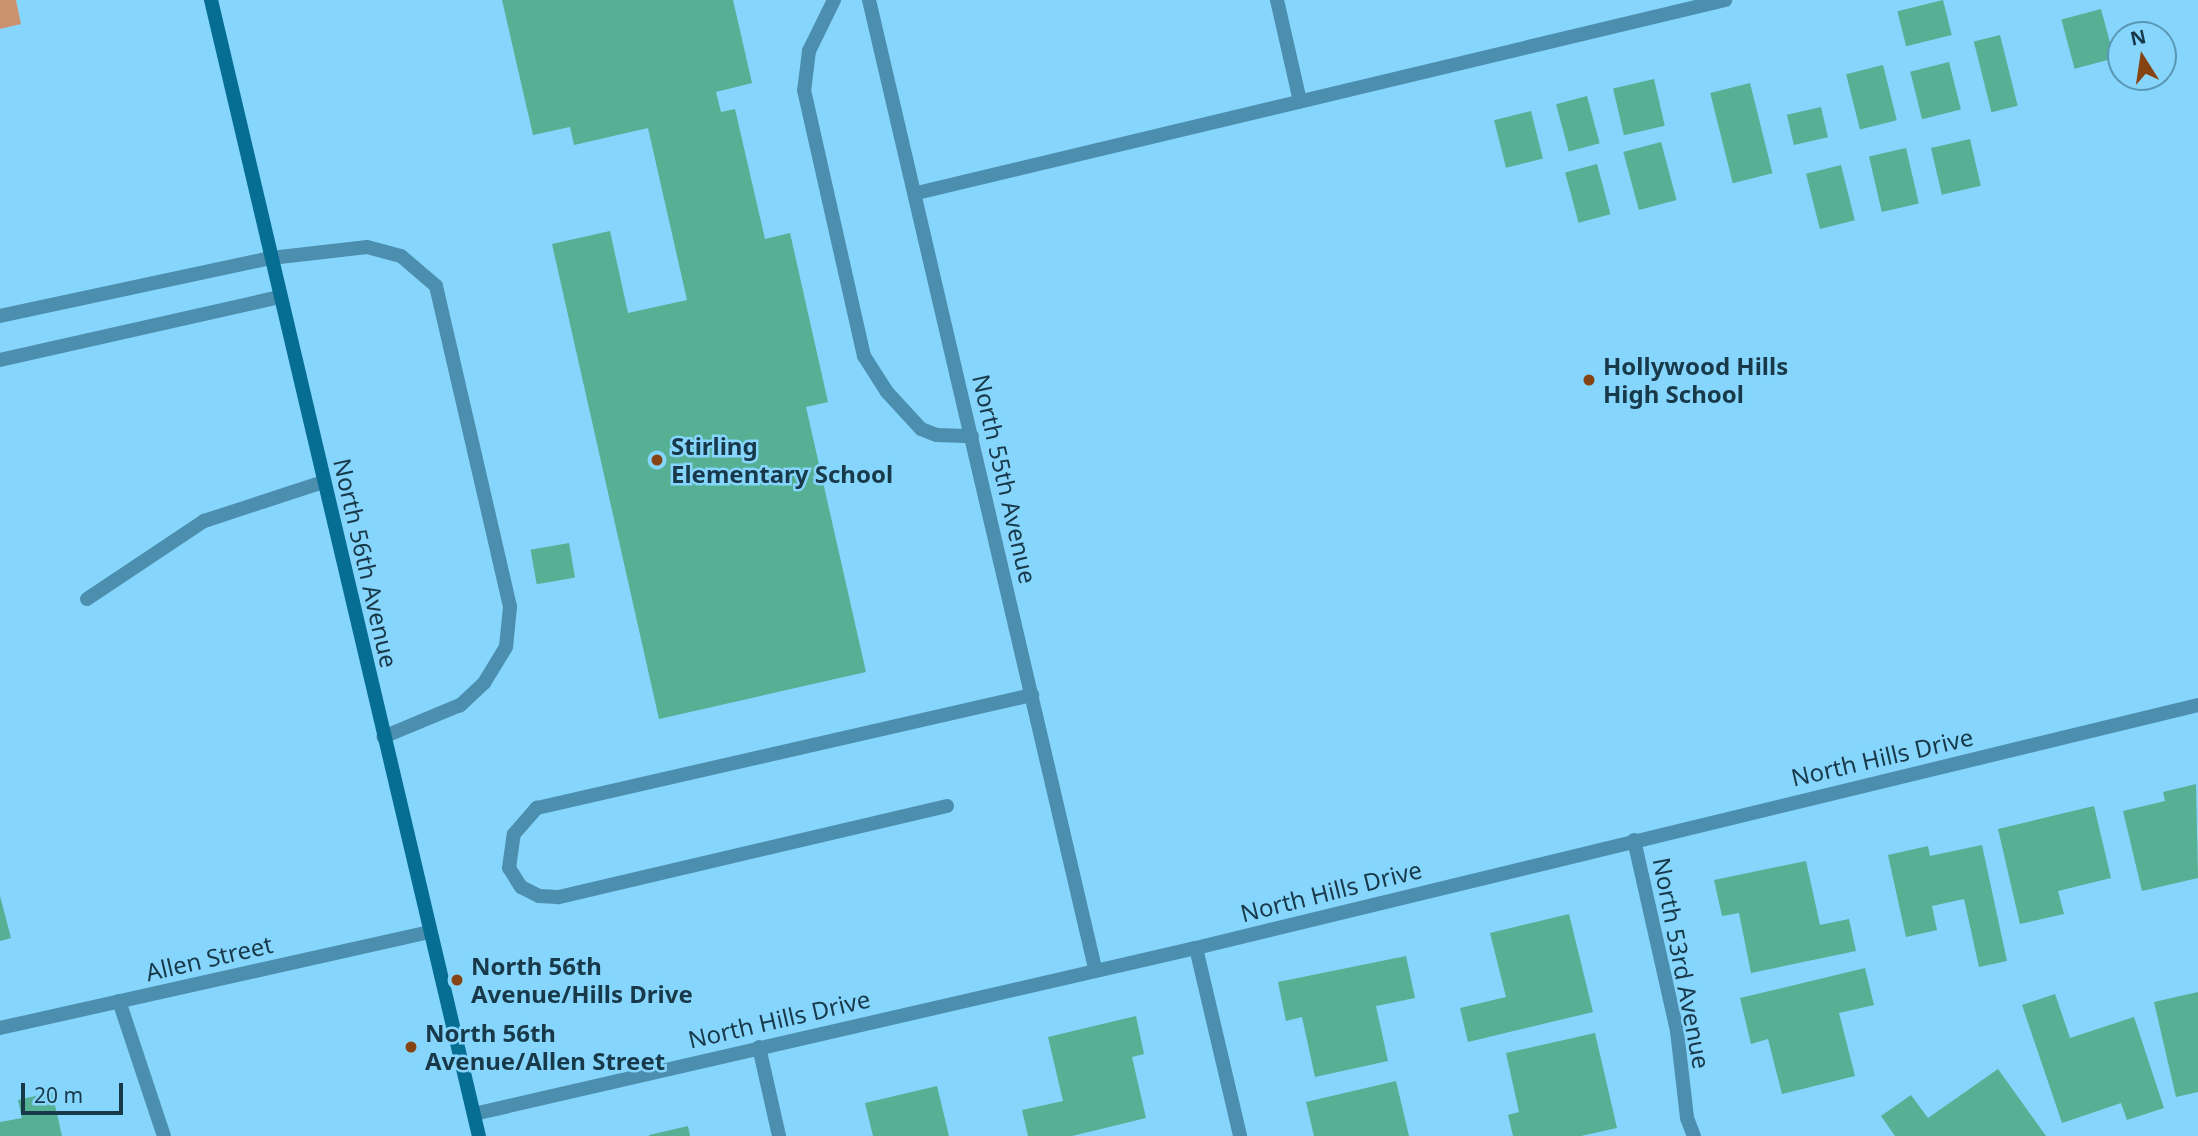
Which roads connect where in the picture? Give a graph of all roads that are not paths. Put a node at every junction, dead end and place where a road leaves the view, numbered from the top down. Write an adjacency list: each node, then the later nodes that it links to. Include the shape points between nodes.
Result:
1 (211, 0): 8 (street, North 56th Avenue)
2 (834, 0): 12 (street, via 809,51 804,90 858,335 872,372 921,429 937,435)
3 (869, 0): 7 (street, North 55th Avenue)
4 (1278, 0): 6 (street)
5 (1725, 0): 6 (street)
6 (1300, 101): 7 (street)
7 (917, 192): 12 (street, North 55th Avenue)
8 (271, 258): 9 (street, North 56th Avenue); 10 (street); 17 (street, via 367,247 401,256 436,286 510,607 506,646 484,682 460,705)
9 (280, 297): 11 (street); 13 (street, North 56th Avenue)
10 (0, 316)
11 (0, 360)
12 (972, 436): 15 (street, North 55th Avenue)
13 (323, 482): 14 (street, via 204,521); 17 (street, North 56th Avenue)
14 (87, 599)
15 (1032, 695): 18 (street, via 537,808 514,834 509,868 521,887 558,897); 22 (street, North 55th Avenue)
16 (2198, 705): 19 (street, North Hills Drive)
17 (383, 737): 20 (street, North 56th Avenue)
18 (947, 806)
19 (1634, 840): 21 (street, North Hills Drive); 31 (street, North 53rd Avenue, via 1677,1031 1687,1118)
20 (428, 932): 23 (street, Allen Street); 26 (street, North 56th Avenue)
21 (1196, 948): 22 (street, North Hills Drive); 30 (street)
22 (1095, 968): 25 (street, North Hills Drive)
23 (119, 1001): 24 (street, Allen Street); 27 (street)
24 (0, 1028)
25 (758, 1047): 26 (street, North Hills Drive); 29 (street)
26 (474, 1114): 28 (street, North 56th Avenue)
27 (164, 1136)
28 (479, 1136)
29 (779, 1136)
30 (1240, 1136)
31 (1694, 1136)

